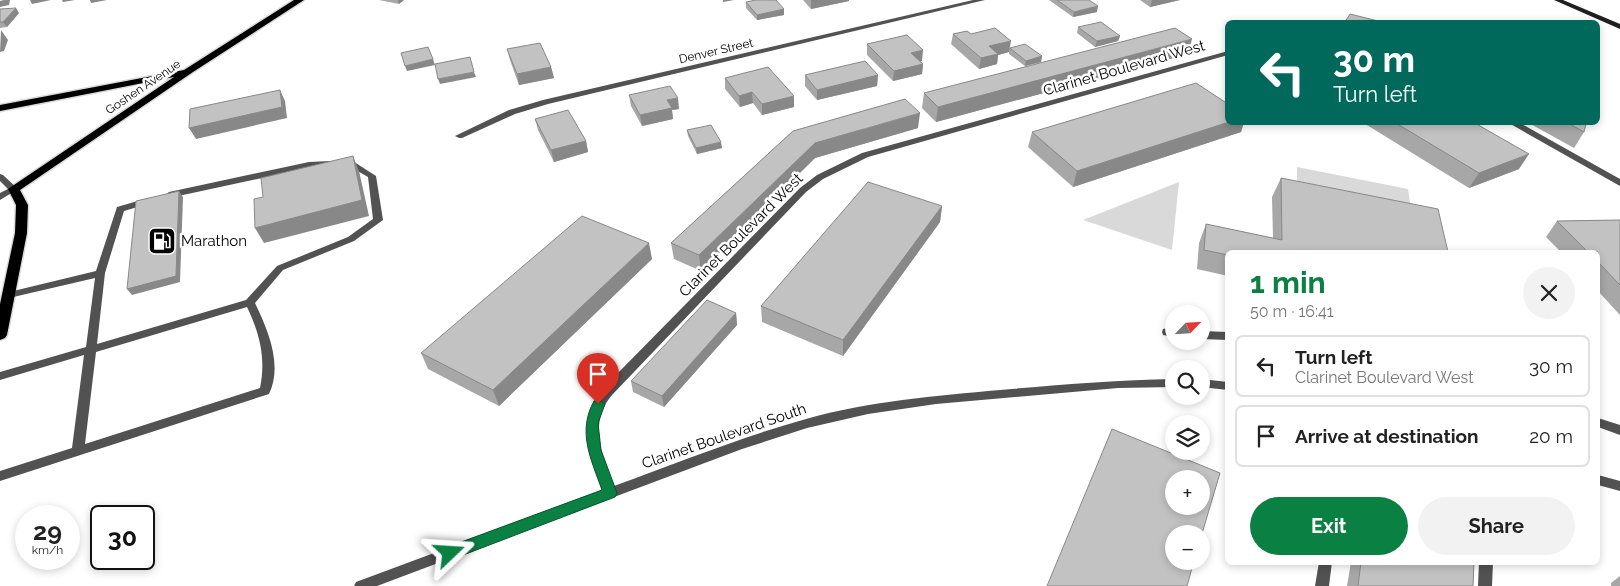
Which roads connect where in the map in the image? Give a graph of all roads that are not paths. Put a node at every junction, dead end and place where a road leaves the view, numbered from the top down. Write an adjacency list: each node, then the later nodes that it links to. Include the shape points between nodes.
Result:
1 (300, 0): 6 (main road, Goshen Avenue)
2 (982, 0): 9 (street, Denver Street, via 546,102 512,112)
3 (1557, 0): 4 (main road)
4 (1620, 27)
5 (1225, 54): 31 (street, Clarinet Boulevard West, via 865,155 820,177 803,190 598,404 591,423 594,450)
6 (190, 70): 7 (main road); 12 (main road, Goshen Avenue)
7 (0, 108)
8 (1516, 125): 11 (street)
9 (459, 136)
10 (0, 177): 12 (street)
11 (1620, 183)
12 (14, 188): 13 (street, Goshen Avenue); 15 (main road, via 22,205 21,233)
13 (0, 198)
14 (100, 273): 15 (street); 16 (street, via 120,209 199,187 309,165 351,163 372,176 378,220 351,239 280,268); 20 (street)
15 (9, 295): 17 (main road)
16 (250, 303): 20 (street); 27 (street, via 265,333 270,369 265,390)
17 (0, 335)
18 (1210, 335): 19 (street)
19 (1225, 336)
20 (90, 351): 21 (street); 27 (street)
21 (0, 376)
22 (1165, 383): 31 (street, Clarinet Boulevard South, via 1099,385 936,400 868,410 807,423)
23 (1210, 384): 24 (street)
24 (1225, 386)
25 (1600, 424): 26 (street)
26 (1620, 430)
27 (78, 452): 28 (street)
28 (0, 476)
29 (1600, 481): 30 (street)
30 (1620, 486)
31 (610, 493): 34 (street, Clarinet Boulevard South)
32 (1326, 565): 35 (street)
33 (1486, 565): 36 (street)
34 (361, 586)
35 (1322, 586)
36 (1485, 586)

